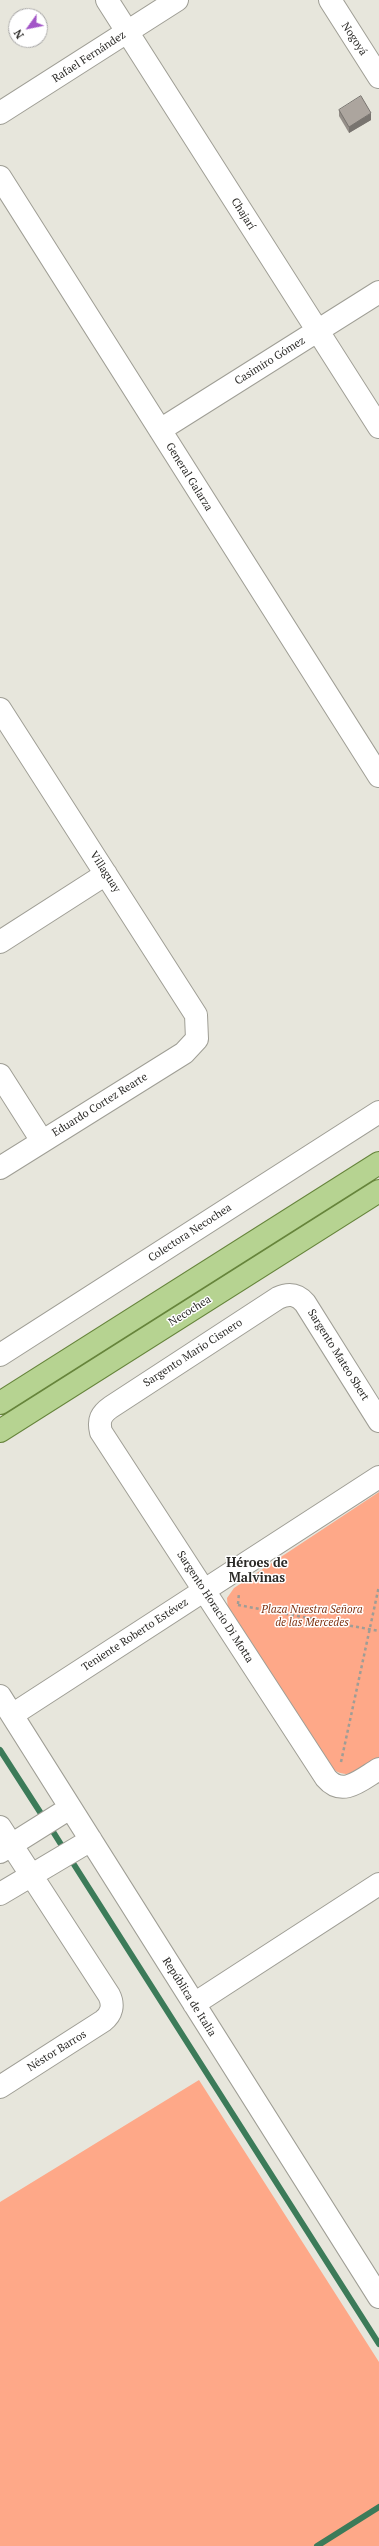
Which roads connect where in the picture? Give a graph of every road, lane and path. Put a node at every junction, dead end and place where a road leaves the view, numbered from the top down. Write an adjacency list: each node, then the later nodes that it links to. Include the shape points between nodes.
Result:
1 (107, 0): 4 (street, Chajarí)
2 (177, 0): 4 (street, Rafael Fernández)
3 (330, 0): 5 (street, Nogoyá)
4 (127, 32): 6 (street, Rafael Fernández); 9 (street, Chajarí)
5 (379, 77)
6 (0, 113)
7 (0, 177): 11 (street, General Galarza)
8 (379, 292): 9 (street, Casimiro Gómez)
9 (318, 331): 10 (street, Chajarí); 11 (street, Casimiro Gómez)
10 (379, 427)
11 (160, 430): 13 (street, General Galarza)
12 (0, 709): 14 (street, Villaguay)
13 (379, 776)
14 (106, 874): 15 (street); 16 (street, Villaguay, via 196,1015)
15 (0, 942)
16 (197, 1039): 19 (street, Eduardo Cortez Rearte, via 184,1053)
17 (0, 1075): 19 (street)
18 (379, 1112): 24 (street, Colectora Necochea)
19 (42, 1142): 21 (street, Eduardo Cortez Rearte)
20 (379, 1163): 25 (main road)
21 (0, 1168)
22 (379, 1191): 28 (main road, Necochea)
23 (292, 1295): 26 (street, Sargento Mario Cisnero, via 278,1298 118,1402 106,1410); 27 (street, Sargento Mateo Sbert, via 305,1303)
24 (0, 1355)
25 (0, 1403)
26 (100, 1420): 32 (street, Sargento Horacio Di Motta, via 101,1432)
27 (379, 1421)
28 (0, 1431)
29 (379, 1477): 32 (street, Teniente Roberto Estévez)
30 (379, 1586): 35 (path)
31 (245, 1589): 33 (path, via 238,1593)
32 (204, 1590): 38 (street, Teniente Roberto Estévez); 40 (street, Sargento Horacio Di Motta, via 326,1778 341,1788 352,1786)
33 (238, 1605): 34 (path); 35 (path)
34 (238, 1611)
35 (370, 1629): 36 (path); 39 (path)
36 (379, 1631)
37 (0, 1696): 38 (street, República de Italia)
38 (12, 1715): 41 (street, República de Italia)
39 (341, 1764)
40 (379, 1769)
41 (70, 1808): 42 (street, República de Italia); 43 (street)
42 (91, 1840): 44 (street); 47 (street, República de Italia)
43 (4, 1841): 44 (street)
44 (31, 1875): 46 (street); 48 (street, Néstor Barros, via 109,1995 112,2006 111,2012 103,2021)
45 (379, 1884): 47 (street)
46 (0, 1894)
47 (194, 2004): 49 (street, República de Italia)
48 (0, 2086)
49 (379, 2297)

